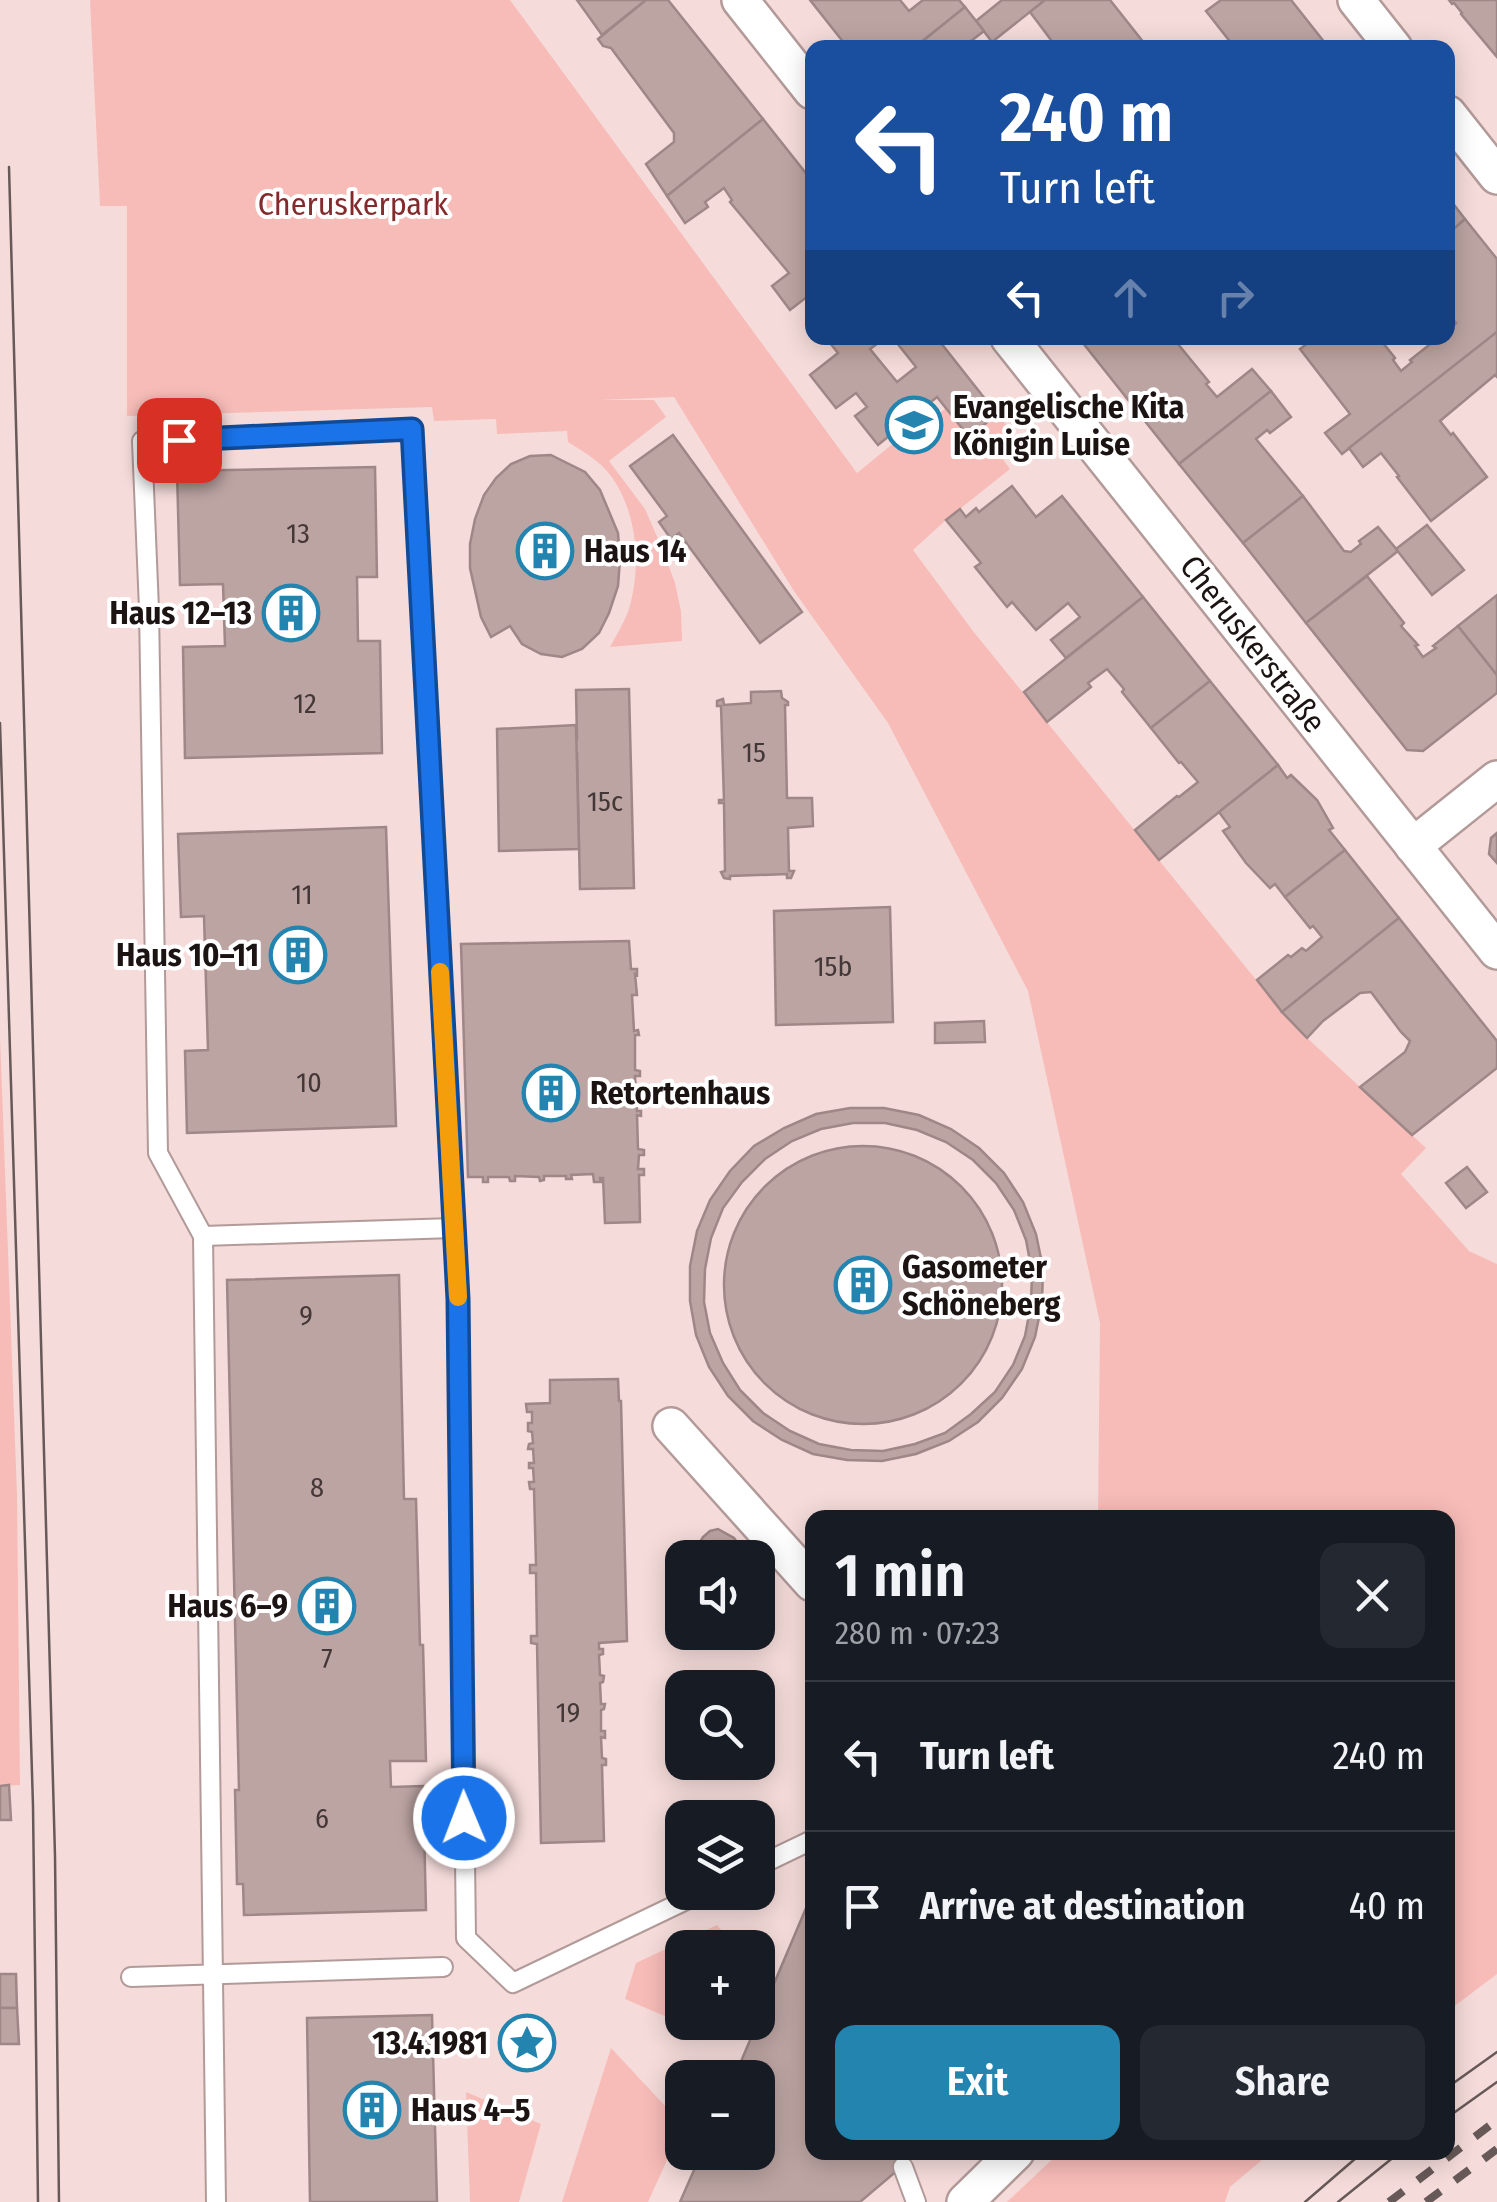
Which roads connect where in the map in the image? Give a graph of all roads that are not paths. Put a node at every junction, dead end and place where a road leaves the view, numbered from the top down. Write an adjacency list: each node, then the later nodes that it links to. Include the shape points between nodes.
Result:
1 (740, 0): 4 (street)
2 (1356, 0): 3 (street)
3 (1388, 40)
4 (805, 82)
5 (1455, 123): 6 (street)
6 (1497, 176)
7 (1015, 345): 9 (street, Cheruskerstraße)
8 (1497, 779): 9 (street)
9 (1413, 846): 10 (street, Cheruskerstraße)
10 (1497, 951)
11 (454, 1228): 12 (lane); 12 (lane, via 412,429 142,441 158,1153); 17 (lane, via 466,1938 513,1983)
12 (203, 1236): 19 (lane)
13 (671, 1426): 14 (street)
14 (805, 1574)
15 (805, 1843): 16 (lane)
16 (775, 1858)
17 (665, 1910)
18 (444, 1967): 19 (lane)
19 (214, 1974): 20 (lane); 23 (lane)
20 (131, 1977)
21 (1008, 2160): 25 (street)
22 (903, 2166): 24 (lane)
23 (216, 2202)
24 (916, 2202)
25 (966, 2202)

